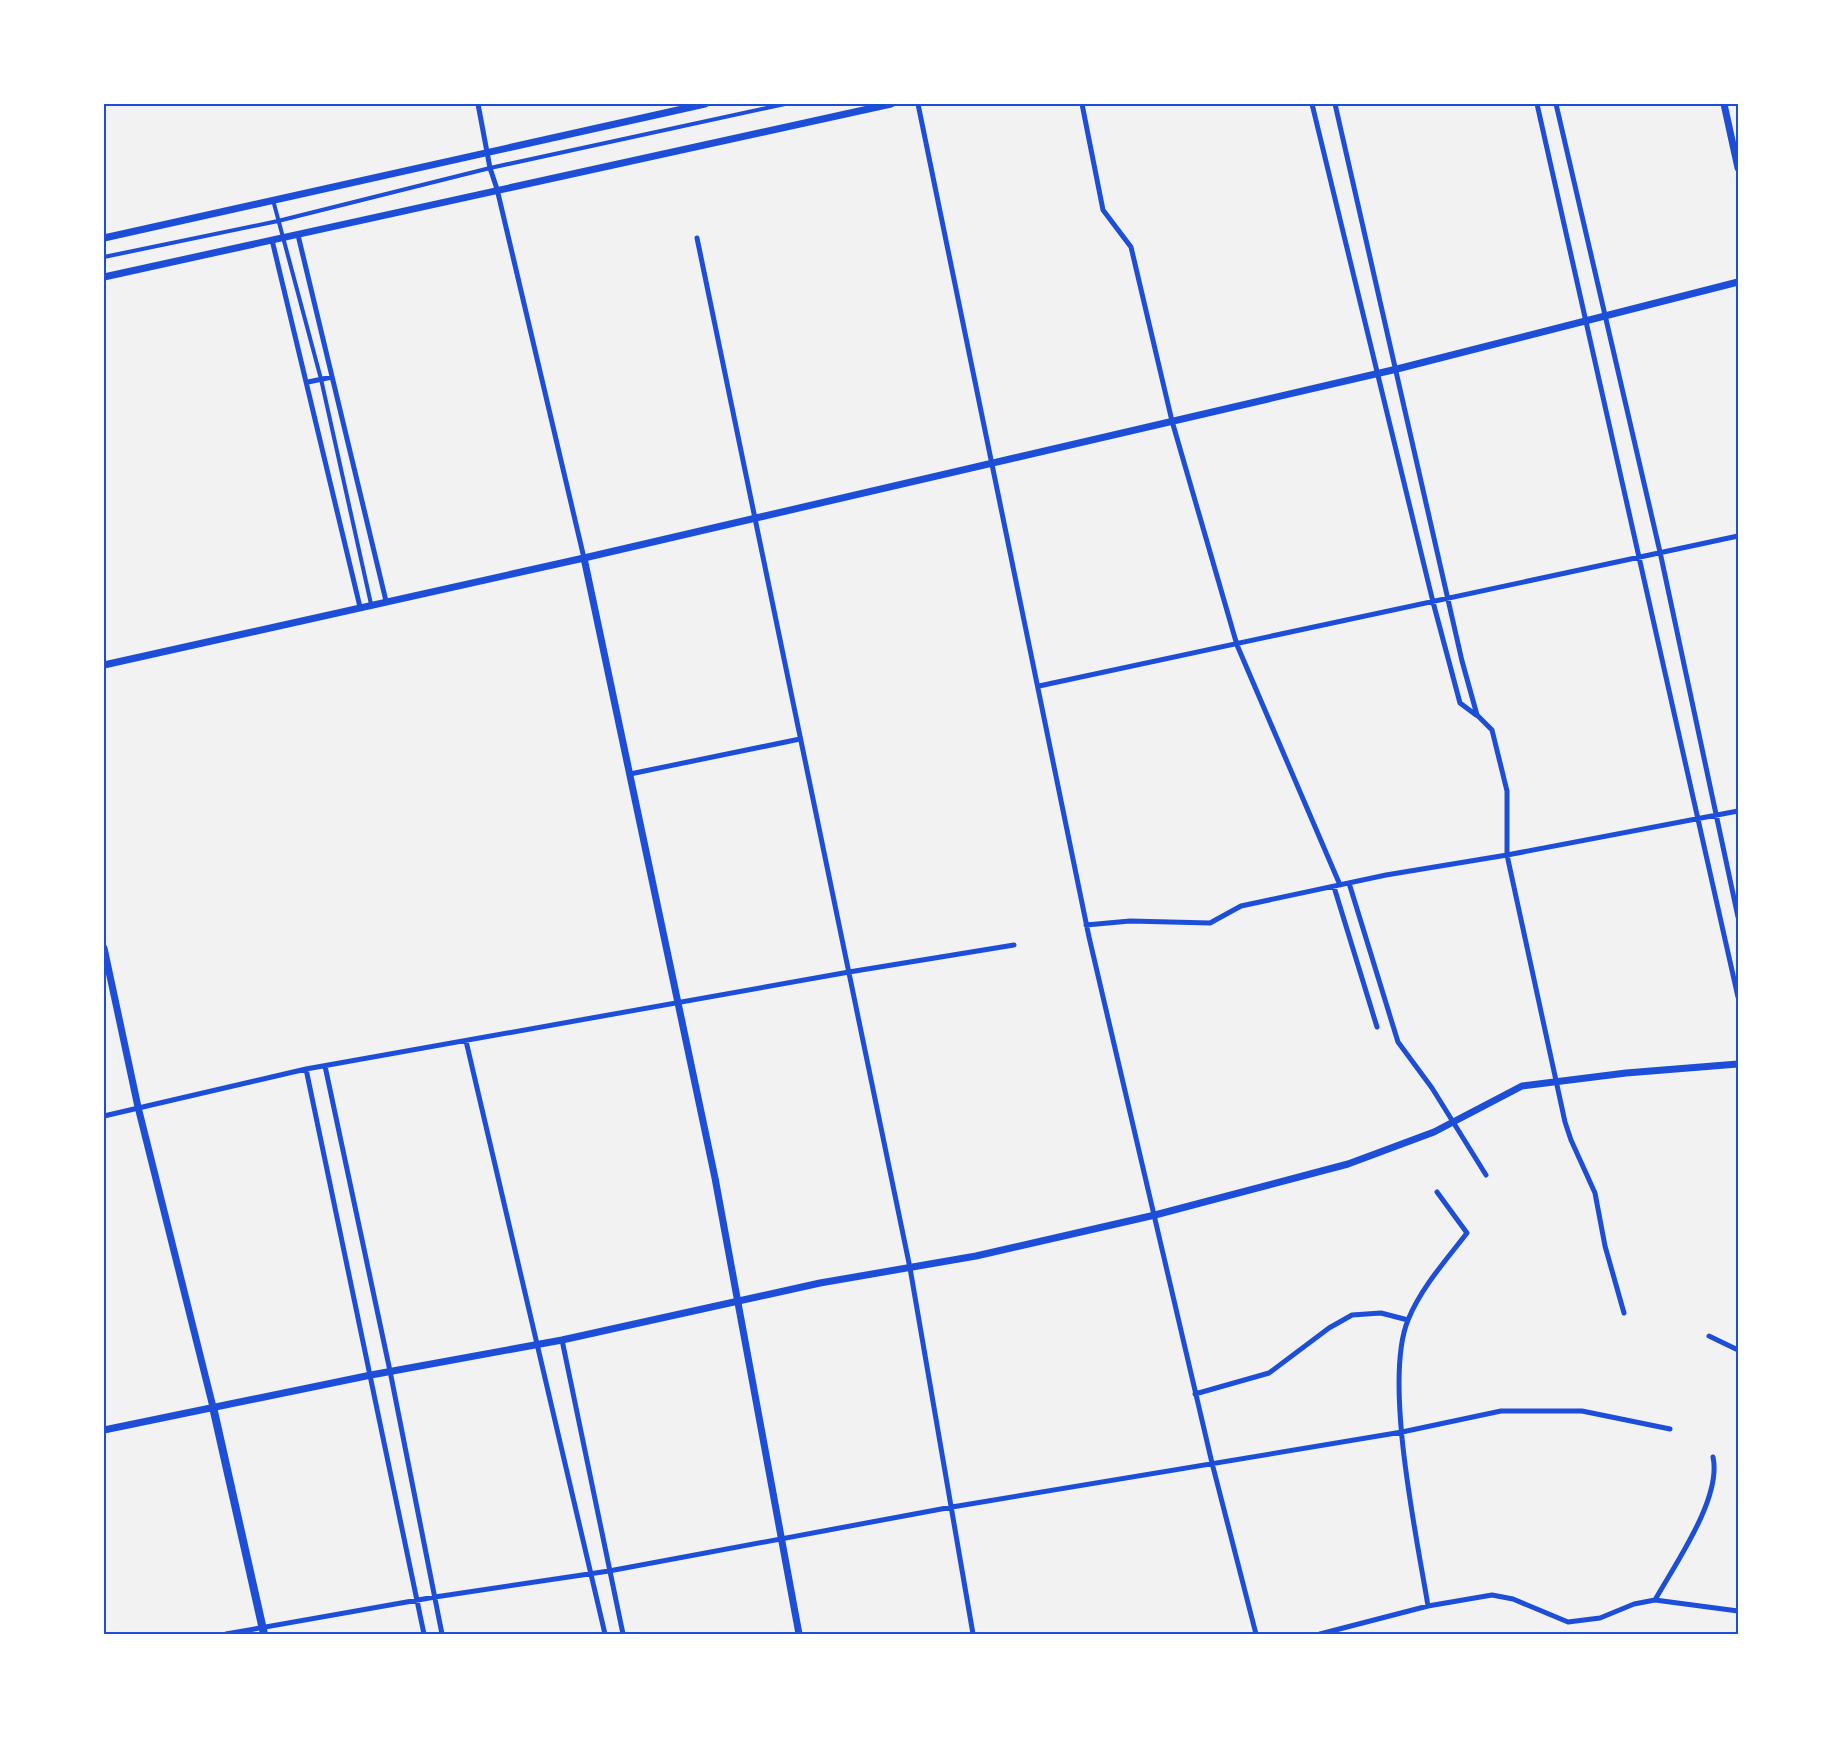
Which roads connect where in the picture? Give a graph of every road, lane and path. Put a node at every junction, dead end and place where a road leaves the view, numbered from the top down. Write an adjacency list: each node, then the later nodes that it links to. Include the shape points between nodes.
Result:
1 (478, 104): 13 (street)
2 (705, 104): 12 (street)
3 (785, 104): 14 (street)
4 (891, 104): 16 (street)
5 (918, 104): 35 (street)
6 (1082, 104): 34 (street, via 1103,210 1131,247)
7 (1312, 104): 30 (street)
8 (1335, 104): 29 (street)
9 (1537, 104): 28 (street)
10 (1556, 104): 27 (street)
11 (1724, 104): 15 (street)
12 (673, 107): 13 (street)
13 (487, 152): 14 (street); 17 (street)
14 (490, 168): 16 (street); 18 (street)
15 (1738, 168)
16 (497, 189): 19 (street); 40 (street)
17 (273, 200): 18 (street); 21 (street)
18 (278, 221): 20 (street); 24 (street)
19 (298, 235): 20 (street); 31 (street)
20 (285, 237): 23 (street); 32 (street)
21 (104, 238)
22 (697, 238): 36 (street)
23 (272, 240): 25 (street); 33 (street)
24 (104, 257)
25 (104, 277)
26 (1738, 282): 27 (street)
27 (1604, 315): 28 (street); 38 (street)
28 (1588, 320): 29 (street); 39 (street)
29 (1397, 369): 30 (street); 41 (street)
30 (1379, 373): 34 (street); 43 (street)
31 (332, 376): 32 (street); 42 (street)
32 (321, 379): 33 (street); 44 (street)
33 (308, 382): 45 (street)
34 (1172, 421): 35 (street); 46 (street)
35 (992, 462): 36 (street); 48 (street)
36 (755, 516): 40 (street); 50 (street)
37 (1738, 536): 38 (street)
38 (1659, 552): 39 (street); 53 (street)
39 (1641, 556): 41 (street); 54 (street)
40 (584, 558): 42 (street); 51 (street)
41 (1447, 598): 43 (street); 49 (street)
42 (386, 601): 44 (street)
43 (1433, 602): 46 (street); 49 (street, via 1460,703)
44 (371, 604): 45 (street)
45 (360, 607): 47 (street)
46 (1237, 645): 48 (street); 57 (street)
47 (104, 665)
48 (1040, 686): 59 (street)
49 (1477, 716): 55 (street, via 1492,730 1507,790)
50 (800, 739): 51 (street); 62 (street)
51 (630, 774): 64 (street)
52 (1738, 811): 53 (street)
53 (1716, 816): 54 (street); 58 (street)
54 (1697, 820): 55 (street); 63 (street)
55 (1507, 855): 56 (street); 70 (street)
56 (1349, 883): 57 (street); 73 (street, via 1398,1042)
57 (1337, 886): 59 (street, via 1241,906 1210,923 1130,921); 65 (street)
58 (1738, 917)
59 (1086, 925): 76 (street)
60 (1014, 945): 62 (street)
61 (104, 948): 71 (street)
62 (849, 972): 64 (street); 77 (street)
63 (1738, 998)
64 (677, 1004): 66 (street); 78 (street, via 715,1178)
65 (1377, 1027)
66 (466, 1041): 68 (street); 83 (street)
67 (1738, 1064): 70 (street)
68 (324, 1066): 69 (street); 85 (street)
69 (306, 1070): 71 (street); 86 (street)
70 (1557, 1081): 73 (street, via 1522,1086); 79 (street, via 1570,1140 1595,1192)
71 (138, 1107): 72 (street); 88 (street)
72 (104, 1116)
73 (1453, 1122): 74 (street); 76 (street, via 1348,1164)
74 (1486, 1175)
75 (1437, 1192): 80 (street, via 1467,1233 1438,1270)
76 (1155, 1215): 77 (street); 87 (street)
77 (910, 1268): 78 (street); 94 (street)
78 (735, 1300): 82 (street); 95 (street)
79 (1624, 1313)
80 (1408, 1320): 87 (street, via 1381,1313 1352,1315 1269,1373); 91 (street, via 1400,1353)
81 (1709, 1336): 84 (street)
82 (562, 1340): 83 (street); 96 (street)
83 (537, 1344): 85 (street); 97 (street)
84 (1738, 1350)
85 (390, 1371): 86 (street); 98 (street)
86 (371, 1375): 88 (street); 99 (street)
87 (1196, 1394): 93 (street)
88 (213, 1407): 90 (street); 103 (main road)
89 (1670, 1429): 91 (street, via 1582,1411 1542,1409 1501,1411)
90 (104, 1430)
91 (1402, 1432): 93 (street); 101 (street)
92 (1713, 1457): 100 (street, via 1716,1469 1698,1522)
93 (1212, 1463): 94 (street); 111 (street)
94 (952, 1507): 95 (street); 110 (street)
95 (781, 1540): 96 (street); 109 (street)
96 (609, 1571): 97 (street); 108 (street)
97 (592, 1573): 98 (street); 107 (street)
98 (435, 1597): 99 (street); 106 (street)
99 (417, 1600): 103 (street); 105 (street)
100 (1655, 1600): 101 (street, via 1577,1622 1559,1620 1492,1594); 102 (street)
101 (1428, 1606): 112 (street)
102 (1738, 1611)
103 (263, 1631): 104 (street)
104 (226, 1635)
105 (424, 1635)
106 (442, 1635)
107 (605, 1635)
108 (623, 1635)
109 (799, 1635)
110 (973, 1635)
111 (1256, 1635)
112 (1320, 1635)

